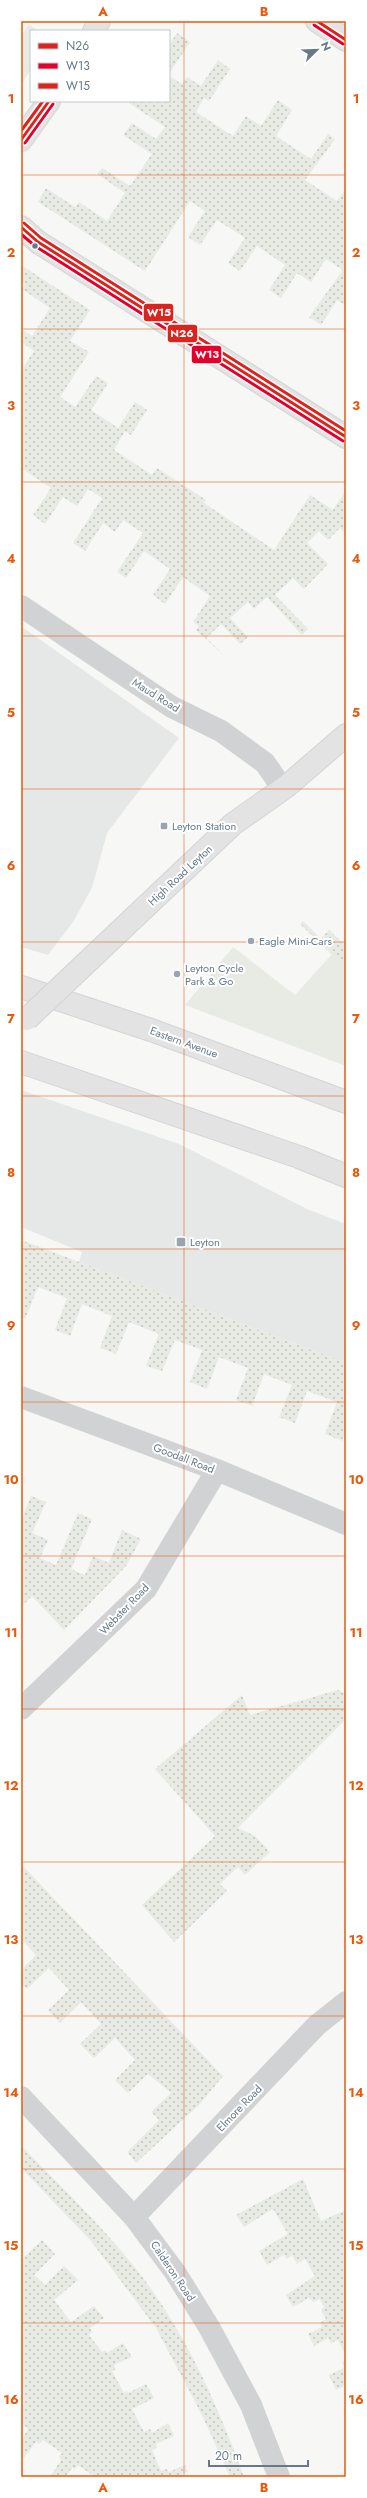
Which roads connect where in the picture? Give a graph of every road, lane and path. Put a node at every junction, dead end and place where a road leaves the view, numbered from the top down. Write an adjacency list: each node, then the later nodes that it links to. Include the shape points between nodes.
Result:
1 (99, 21): 3 (main road)
2 (317, 21): 4 (main road)
3 (94, 30)
4 (346, 40)
5 (48, 102): 6 (main road)
6 (21, 140)
7 (21, 227): 8 (main road, via 38,242)
8 (346, 437)
9 (21, 606): 11 (street, Maud Road, via 172,707 221,731 265,763)
10 (344, 741): 11 (main road, High Road Leyton)
11 (283, 789): 13 (main road, High Road Leyton, bridge, via 233,824)
12 (21, 987): 15 (main road, Eastern Avenue, via 151,1030)
13 (21, 1024)
14 (21, 1062): 16 (main road, via 299,1157)
15 (346, 1102)
16 (346, 1176)
17 (21, 1397): 18 (street, Goodall Road)
18 (217, 1470): 19 (street, Goodall Road); 20 (street, Webster Road, via 146,1589)
19 (346, 1524)
20 (21, 1709)
21 (346, 2002): 23 (street, Elmore Road, via 317,2025)
22 (21, 2097): 23 (street, Calderon Road)
23 (134, 2217): 24 (street, Calderon Road, via 175,2272 208,2327 251,2405)
24 (278, 2477)

